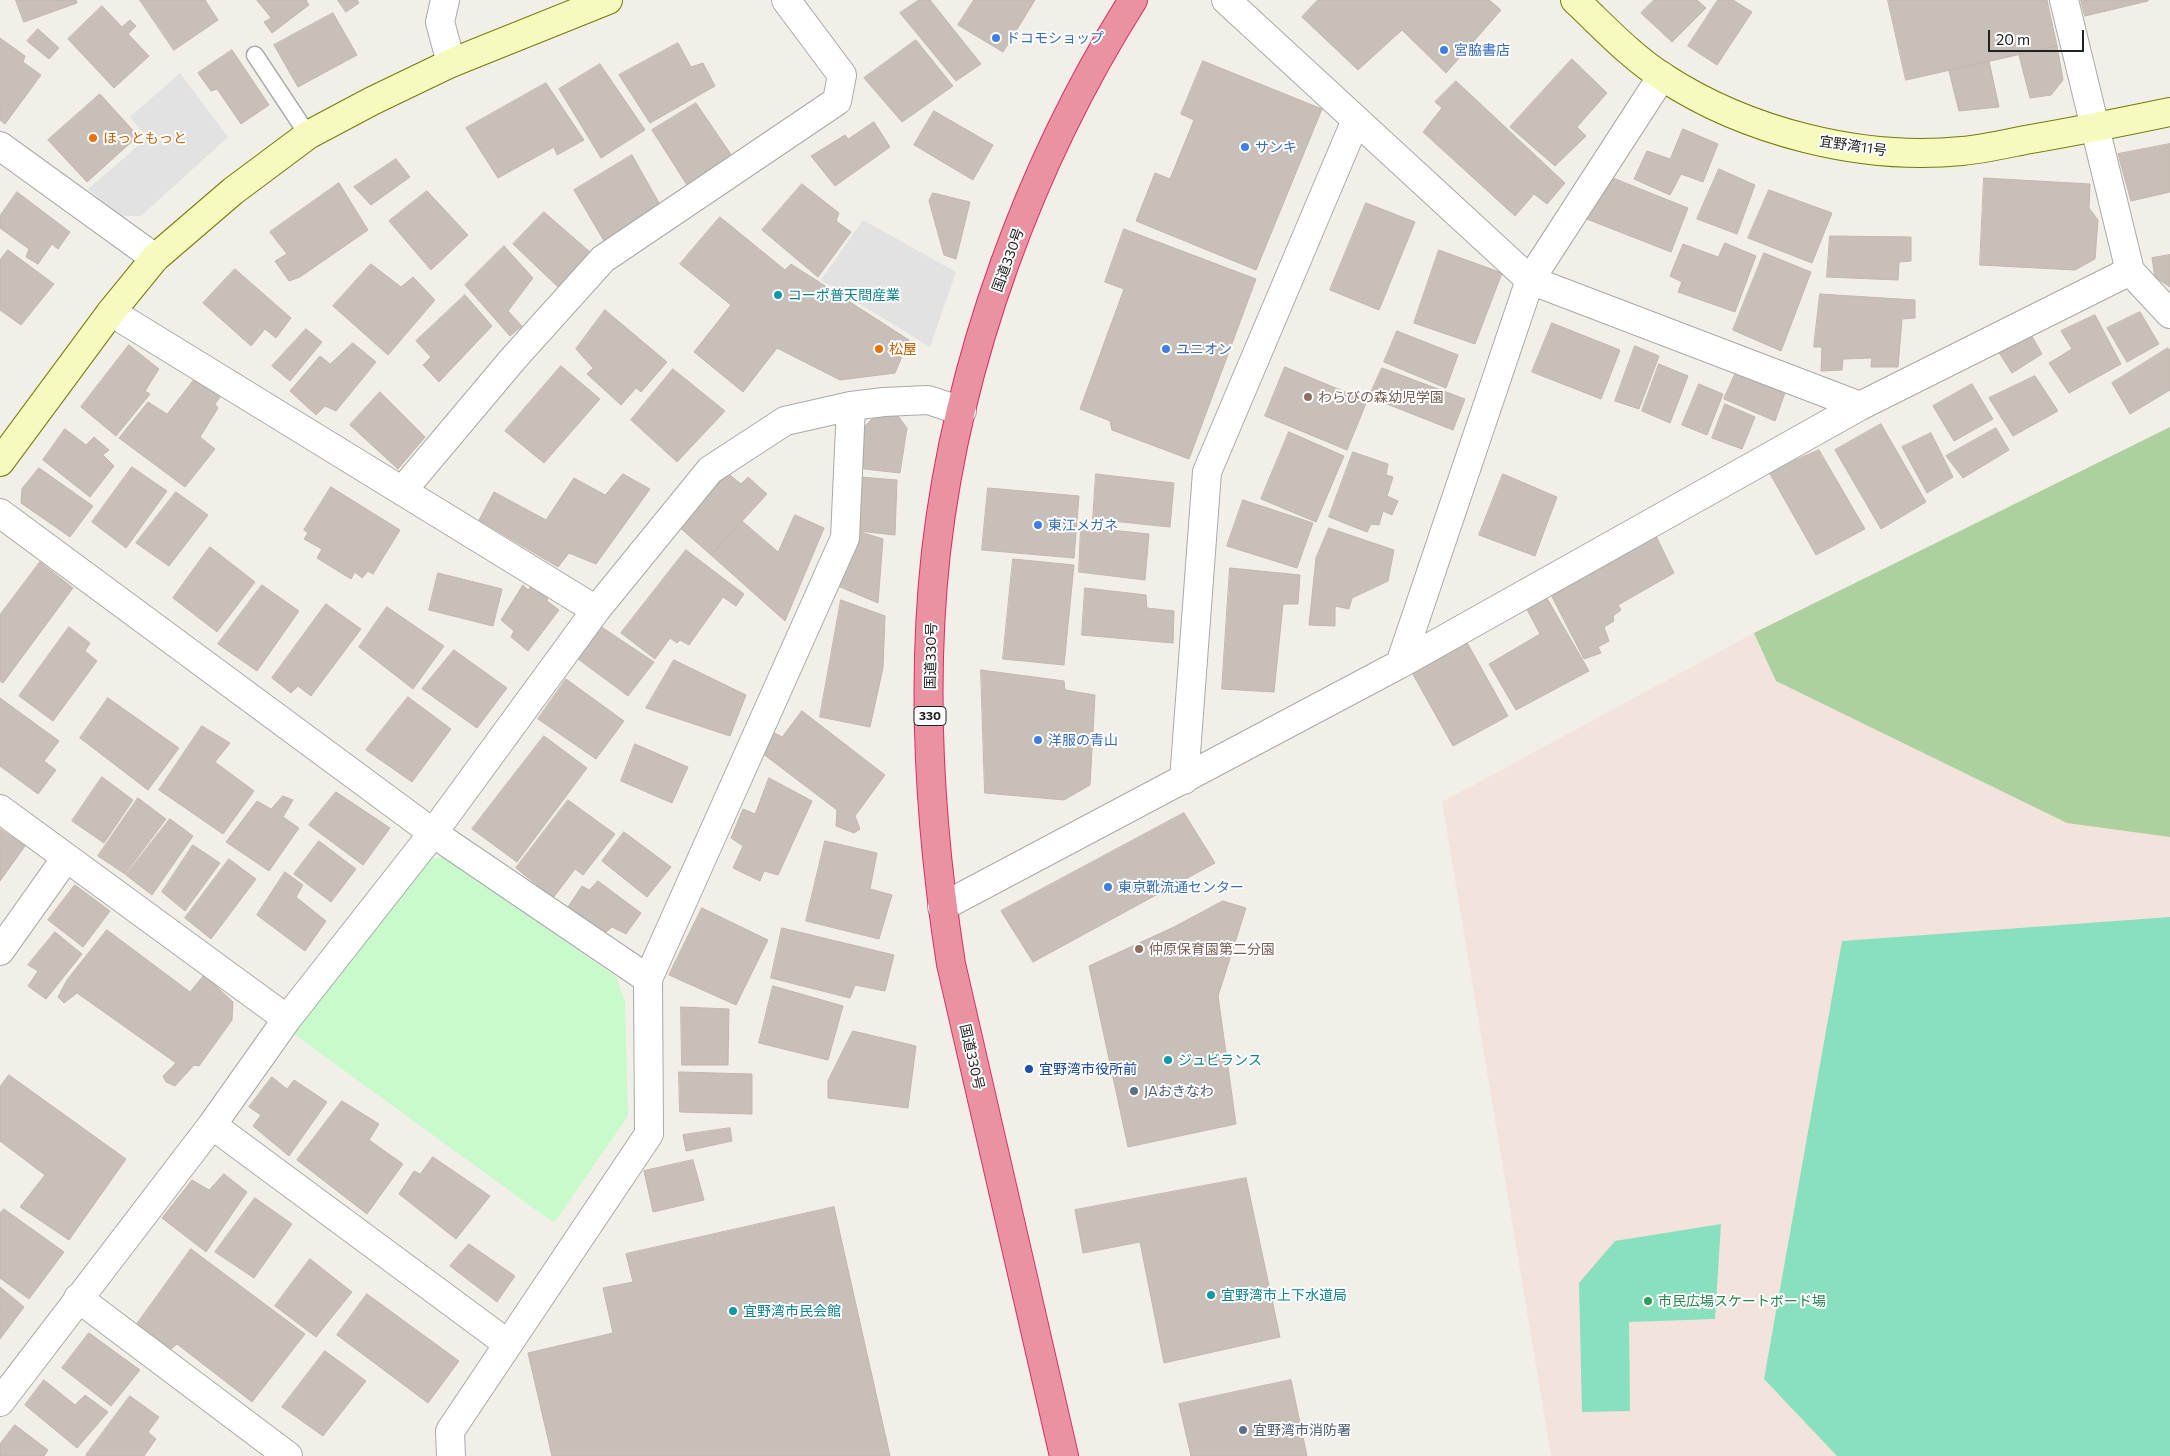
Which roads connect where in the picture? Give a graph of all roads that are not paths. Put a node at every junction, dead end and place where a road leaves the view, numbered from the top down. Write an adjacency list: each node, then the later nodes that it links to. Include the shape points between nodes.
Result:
1 (446, 0): 9 (street, via 440,22)
2 (608, 0): 9 (street)
3 (786, 0): 25 (street, via 842,75 837,101 603,259 513,359)
4 (1133, 0): 23 (highway, 国道330号 / 330, via 1090,74 1042,170 1001,276)
5 (1226, 0): 12 (street)
6 (1575, 0): 10 (street, 宜野湾11号)
7 (2064, 0): 13 (street)
8 (255, 55): 14 (lane)
9 (451, 63): 14 (street)
10 (1662, 76): 13 (street, 宜野湾11号, via 1735,113 1782,130 1826,143 1875,150 1963,151); 18 (street)
11 (2170, 112): 13 (street, 宜野湾11号)
12 (1356, 120): 18 (street); 29 (street, via 1207,472)
13 (2095, 128): 17 (street)
14 (308, 135): 16 (street, via 233,191)
15 (0, 146): 16 (street)
16 (155, 258): 19 (street)
17 (2130, 272): 20 (street); 22 (street)
18 (1530, 280): 22 (street); 28 (street)
19 (111, 312): 24 (street); 25 (street)
20 (2170, 314)
21 (851, 406): 23 (street, via 928,400); 27 (street, via 785,421 710,470); 35 (street, via 845,538)
22 (1860, 406): 28 (street)
23 (962, 411): 33 (highway, 国道330号 / 330, via 936,552 931,640 934,825)
24 (0, 462)
25 (402, 491): 27 (street)
26 (0, 512): 31 (street)
27 (596, 610): 31 (street)
28 (1400, 664): 29 (street)
29 (1184, 780): 33 (street)
30 (0, 809): 32 (street)
31 (433, 833): 35 (street); 36 (street)
32 (66, 858): 34 (street); 36 (street)
33 (942, 907): 43 (highway, 国道330号 / 330, via 951,964)
34 (0, 951)
35 (648, 979): 39 (street, via 649,1134)
36 (287, 1019): 37 (street)
37 (212, 1125): 38 (street); 39 (street)
38 (78, 1298): 40 (street); 41 (street)
39 (508, 1344): 42 (street, via 450,1431)
40 (0, 1402)
41 (288, 1456)
42 (451, 1456)
43 (1064, 1456)

